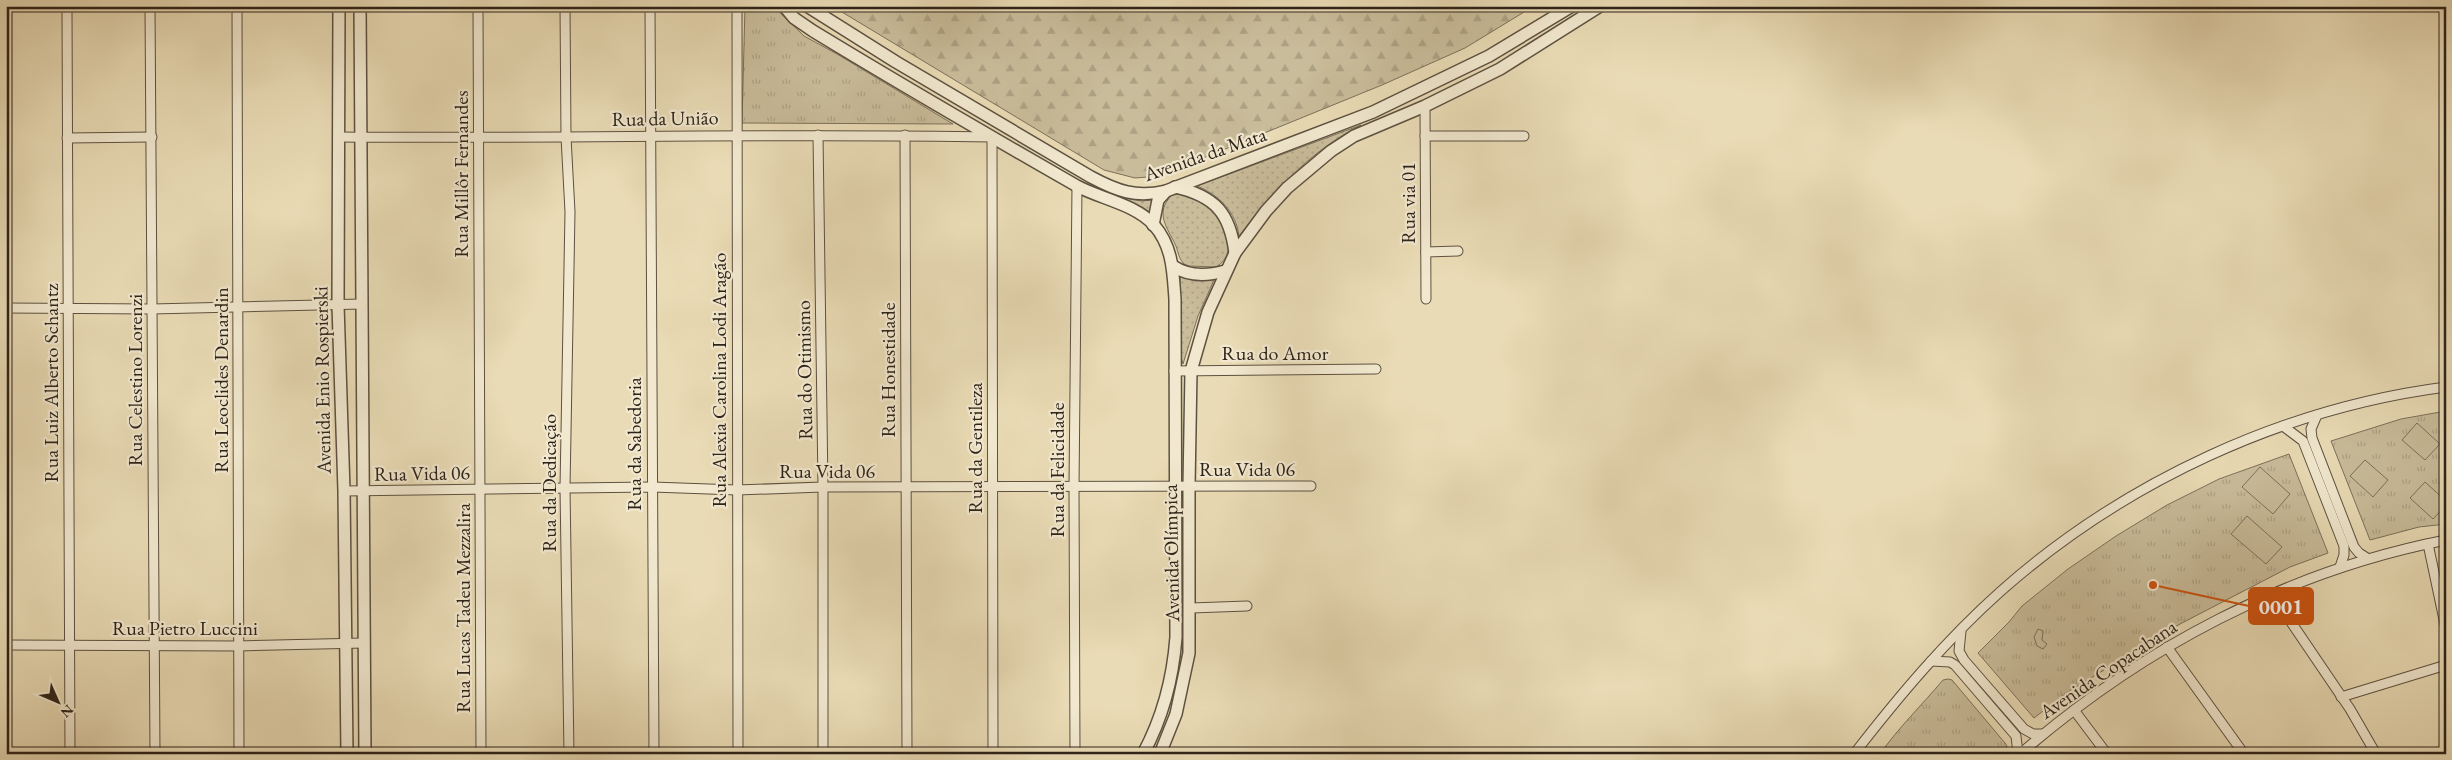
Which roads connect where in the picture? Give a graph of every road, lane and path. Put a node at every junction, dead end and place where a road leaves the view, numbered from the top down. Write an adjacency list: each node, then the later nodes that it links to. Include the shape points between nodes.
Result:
1 (150, 6): 22 (street, Rua Celestino Lorenzi)
2 (237, 6): 41 (street, Rua Leoclides Denardin)
3 (339, 6): 23 (street, Avenida Enio Rospierski)
4 (360, 6): 24 (street, Avenida Enio Rospierski)
5 (478, 6): 19 (street, Rua Millôr Fernandes)
6 (566, 6): 25 (street, Rua da Dedicação)
7 (650, 6): 15 (street, Rua da Sabedoria)
8 (737, 6): 16 (street, Rua Alexia Carolina Lodi Aragão)
9 (784, 6): 27 (street, Avenida da Mata, via 794,18 813,31)
10 (807, 6): 29 (street, Avenida da Mata, via 935,86 1106,185 1132,195)
11 (1572, 6): 29 (street, Avenida da Mata, via 1489,56 1373,112)
12 (1600, 6): 14 (street, via 1500,69)
13 (67, 12): 26 (street, Rua Luiz Alberto Schantz)
14 (1425, 106): 20 (street, Rua via 01); 33 (street, via 1354,136 1331,151 1287,188)
15 (652, 135): 16 (street, Rua da União); 25 (street, Rua da União); 53 (street, Rua da Sabedoria)
16 (737, 135): 17 (street, Rua da União); 61 (street, Rua Alexia Carolina Lodi Aragão)
17 (818, 135): 18 (street, Rua da União); 54 (street, Rua do Otimismo)
18 (905, 135): 27 (street, Rua da União); 57 (street, Rua Honestidade)
19 (477, 136): 24 (street, Rua da União); 25 (street, Rua da União); 43 (street, Rua Millôr Fernandes)
20 (1425, 136): 21 (street); 32 (street, Rua via 01)
21 (1524, 136)
22 (152, 137): 26 (street); 42 (street, Rua Celestino Lorenzi)
23 (339, 137): 24 (street, Rua da União); 38 (street, Avenida Enio Rospierski)
24 (360, 137): 37 (street, Avenida Enio Rospierski)
25 (566, 137): 56 (street, Rua da Dedicação, via 570,212)
26 (67, 138): 40 (street, Rua Luiz Alberto Schantz)
27 (992, 140): 28 (street, Avenida da Mata); 58 (street, Rua da Gentileza)
28 (1076, 186): 30 (street, Avenida da Mata, via 1138,213); 59 (street, Rua da Felicidade)
29 (1170, 189): 30 (street, via 1158,200); 33 (street, via 1202,195 1218,206 1229,224)
30 (1153, 225): 34 (street, Avenida da Mata, via 1164,239)
31 (1458, 251): 32 (street)
32 (1426, 252): 36 (street, Rua via 01)
33 (1235, 253): 35 (street)
34 (1173, 266): 35 (street, via 1189,274); 44 (street, Avenida da Mata)
35 (1225, 270): 47 (street, Avenida Olímpica, via 1208,312)
36 (1426, 299)
37 (362, 304): 38 (street); 63 (street, Avenida Enio Rospierski)
38 (338, 305): 41 (street); 62 (street, Avenida Enio Rospierski)
39 (6, 308): 40 (street)
40 (67, 308): 42 (street); 75 (street, Rua Luiz Alberto Schantz)
41 (238, 308): 42 (street); 78 (street, Rua Leoclides Denardin)
42 (152, 309): 76 (street, Rua Celestino Lorenzi)
43 (479, 341): 60 (street, Rua Lucas Tadeu Mezzalira)
44 (1174, 350): 46 (street, Avenida Olímpica)
45 (1376, 369): 47 (street, Rua do Amor)
46 (1174, 371): 47 (street, Rua do Amor); 55 (street, Avenida Olímpica)
47 (1191, 371): 51 (street, Avenida Olímpica)
48 (2446, 387): 49 (street, via 2387,397)
49 (2317, 415): 50 (street); 66 (street, via 2311,429 2312,438 2354,547)
50 (2283, 426): 67 (street, via 2303,441 2344,546); 72 (street, via 2232,445 2176,472 2073,533 2001,591)
51 (1188, 486): 52 (street, Rua Vida 06); 55 (street, Rua Vida 06); 70 (street, Avenida Olímpica)
52 (1311, 486)
53 (652, 487): 56 (street, Rua Vida 06); 61 (street, Rua Vida 06); 92 (street, Rua da Sabedoria)
54 (823, 487): 57 (street, Rua Vida 06); 61 (street, Rua Vida 06); 94 (street, Rua do Otimismo)
55 (1174, 487): 59 (street, Rua Vida 06); 98 (street, Avenida Olímpica, via 1177,598 1174,665 1161,712)
56 (565, 488): 60 (street, Rua Vida 06); 91 (street, Rua da Dedicação)
57 (906, 488): 58 (street, Rua Vida 06); 95 (street, Rua Honestidade)
58 (992, 488): 59 (street, Rua Vida 06); 96 (street, Rua da Gentileza)
59 (1074, 488): 97 (street, Rua da Felicidade)
60 (480, 490): 63 (street, Rua Vida 06); 90 (street, Rua Lucas Tadeu Mezzalira)
61 (737, 490): 93 (street, Rua Alexia Carolina Lodi Aragão)
62 (344, 492): 63 (street, Rua Vida 06); 74 (street, Avenida Enio Rospierski)
63 (364, 492): 73 (street, Avenida Enio Rospierski)
64 (2446, 540): 65 (street, Avenida Copacabana)
65 (2428, 544): 66 (street, Avenida Copacabana); 71 (street)
66 (2367, 558): 67 (street, Avenida Copacabana)
67 (2340, 567): 68 (street, Avenida Copacabana)
68 (2272, 594): 79 (street, Avenida Copacabana); 82 (street)
69 (1247, 606): 70 (street)
70 (1191, 608): 99 (street, Avenida Olímpica, via 1184,682 1176,714)
71 (2446, 629)
72 (1961, 631): 80 (street); 84 (street, via 1958,642 1964,660 2024,729 2033,734)
73 (364, 642): 74 (street, Rua Pietro Luccini); 89 (street, Avenida Enio Rospierski)
74 (346, 644): 78 (street, Rua Pietro Luccini); 88 (street, Avenida Enio Rospierski)
75 (70, 645): 76 (street, Rua Pietro Luccini); 77 (street, Rua Pietro Luccini); 85 (street, Rua Luiz Alberto Schantz)
76 (155, 645): 78 (street, Rua Pietro Luccini); 86 (street, Rua Celestino Lorenzi)
77 (6, 646)
78 (238, 646): 87 (street, Rua Leoclides Denardin)
79 (2167, 647): 83 (street, Avenida Copacabana); 103 (street)
80 (1931, 660): 100 (street); 101 (street, via 1955,665 2016,736)
81 (2446, 665): 82 (street)
82 (2341, 696): 104 (street)
83 (2074, 710): 84 (street, Avenida Copacabana); 102 (street)
84 (2043, 734): 101 (street, Avenida Copacabana)
85 (70, 754)
86 (155, 754)
87 (239, 754)
88 (347, 754)
89 (365, 754)
90 (481, 754)
91 (569, 754)
92 (654, 754)
93 (738, 754)
94 (823, 754)
95 (907, 754)
96 (993, 754)
97 (1075, 754)
98 (1143, 754)
99 (1160, 754)
100 (1854, 754)
101 (2019, 754)
102 (2107, 754)
103 (2244, 754)
104 (2376, 754)

